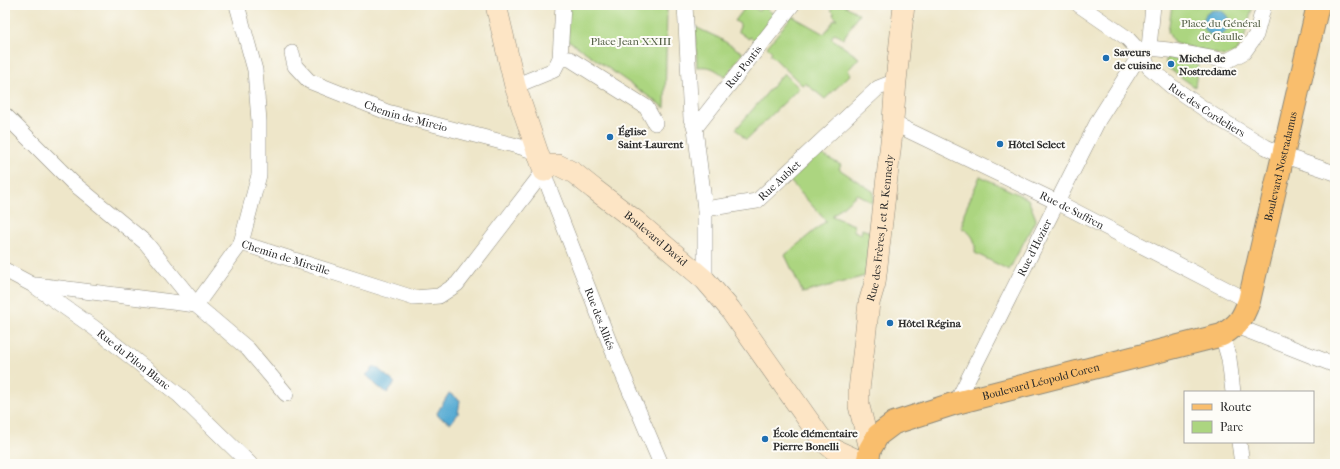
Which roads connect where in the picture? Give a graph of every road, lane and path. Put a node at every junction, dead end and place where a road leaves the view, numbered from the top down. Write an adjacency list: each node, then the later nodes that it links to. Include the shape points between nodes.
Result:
1 (237, 5): 25 (street, via 255,70 259,121 259,175)
2 (496, 5): 15 (street)
3 (563, 5): 13 (street)
4 (685, 5): 19 (street, via 691,119)
5 (792, 5): 19 (street, Rue Pontis)
6 (904, 5): 14 (street, Rue des Frères J. et R. Kennedy)
7 (1079, 5): 11 (street, Rue des Cordeliers)
8 (1153, 5): 11 (street)
9 (1264, 5): 11 (street, via 1256,35 1244,52 1227,61 1169,50)
10 (1318, 5): 20 (main road, Boulevard Nostradamus)
11 (1145, 50): 20 (street, Rue des Cordeliers, via 1150,67 1171,86 1213,115); 23 (street, Rue d'Hozier, via 1099,119)
12 (292, 53): 21 (street, Chemin de Mireio, via 296,66 309,81 387,112 521,147)
13 (560, 58): 15 (street, via 554,70); 17 (street, via 570,59 646,107)
14 (896, 81): 18 (street, Rue des Frères J. et R. Kennedy); 24 (street, Rue Aublet, via 878,88 757,201)
15 (515, 86): 21 (street)
16 (5, 114): 30 (street, via 72,182 146,243)
17 (656, 123)
18 (893, 123): 23 (street, Rue de Suffren); 37 (street, Rue des Frères J. et R. Kennedy, via 876,283 869,303 859,390 859,406)
19 (695, 128): 24 (street)
20 (1282, 155): 22 (street, Rue des Cordeliers); 29 (main road, Boulevard Nostradamus)
21 (541, 162): 25 (street, Chemin de Mireille, via 457,284 439,296 414,298); 27 (street, Boulevard David, via 558,165 574,173 636,220); 39 (street, Rue des Alliés, via 609,342)
22 (1335, 173)
23 (1057, 202): 29 (street, Rue de Suffren); 35 (street, Rue d'Hozier)
24 (705, 209): 27 (street)
25 (241, 243): 30 (street, Chemin de Mireille)
26 (5, 270): 28 (street, Rue du Pilon Blanc)
27 (705, 280): 37 (street, Boulevard David, via 730,309 823,441 833,449)
28 (33, 285): 30 (street); 38 (street, Rue du Pilon Blanc, via 93,327 179,395)
29 (1249, 301): 31 (main road, Boulevard Nostradamus, via 1244,315)
30 (196, 305): 34 (street, via 248,349)
31 (1229, 331): 32 (street); 33 (street); 35 (main road, Boulevard Léopold Coren)
32 (1335, 365)
33 (1233, 391)
34 (286, 394)
35 (956, 404): 37 (main road, Boulevard Léopold Coren, via 894,423 878,435)
36 (1239, 443): 40 (street)
37 (868, 459)
38 (250, 464)
39 (661, 464)
40 (1242, 464)

